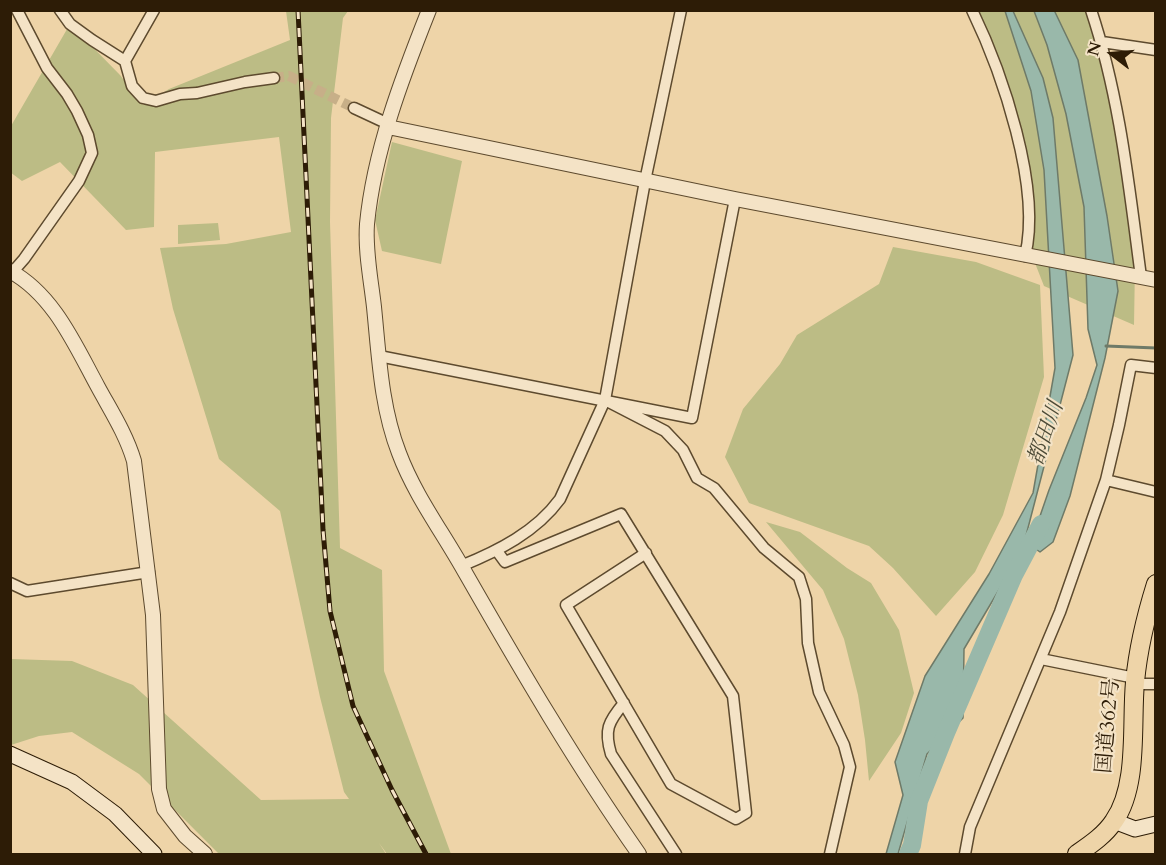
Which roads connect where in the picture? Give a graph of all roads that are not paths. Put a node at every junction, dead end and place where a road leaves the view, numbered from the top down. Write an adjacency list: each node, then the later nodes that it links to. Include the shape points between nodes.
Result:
1 (17, 10): 17 (street, via 47,68 77,111 92,153 79,181)
2 (60, 10): 10 (street, via 70,24)
3 (154, 10): 10 (street)
4 (429, 10): 13 (street)
5 (681, 10): 14 (street)
6 (972, 10): 16 (street, via 1000,77 1020,145 1029,219)
7 (1091, 10): 8 (street)
8 (1102, 42): 9 (street); 18 (street, via 1119,116)
9 (1155, 50)
10 (125, 61): 11 (street, via 132,86 143,98 156,101)
11 (274, 78)
12 (354, 108): 13 (street)
13 (388, 127): 14 (street); 19 (street, via 367,225)
14 (645, 181): 15 (street); 21 (street)
15 (735, 199): 16 (street); 21 (street, via 692,418)
16 (1025, 256): 18 (street)
17 (12, 273): 27 (street, via 38,292 64,325 128,440)
18 (1144, 278)
19 (379, 356): 21 (street); 26 (street, via 386,411 399,453)
20 (1155, 368): 22 (street, via 1131,365)
21 (605, 400): 24 (street, via 560,499 535,526); 41 (street, via 664,431 682,450 697,478 714,488 764,548 799,577 806,599 808,643 819,692 850,767)
22 (1106, 480): 23 (street); 30 (street)
23 (1155, 492)
24 (497, 551): 25 (street, via 505,562 621,514); 26 (street)
25 (646, 553): 33 (street, via 566,605); 33 (street, via 733,696 746,813 736,819 671,784)
26 (461, 566): 39 (street, via 545,711)
27 (149, 573): 28 (street, via 27,591); 38 (street, via 159,789 164,809)
28 (10, 583)
29 (1155, 584): 31 (highway, 国道362号)
30 (1041, 659): 31 (street); 42 (street, via 977,807)
31 (1135, 681): 32 (street); 35 (highway, 国道362号, via 1131,763 1126,796)
32 (1155, 684)
33 (624, 703): 40 (street, via 609,724 606,738 611,754)
34 (10, 754): 37 (main road, via 72,782 115,814)
35 (1114, 821): 36 (main road, via 1135,828); 43 (highway, 国道362号)
36 (1155, 824)
37 (154, 855)
38 (205, 855)
39 (639, 855)
40 (676, 855)
41 (830, 855)
42 (965, 855)
43 (1077, 855)

